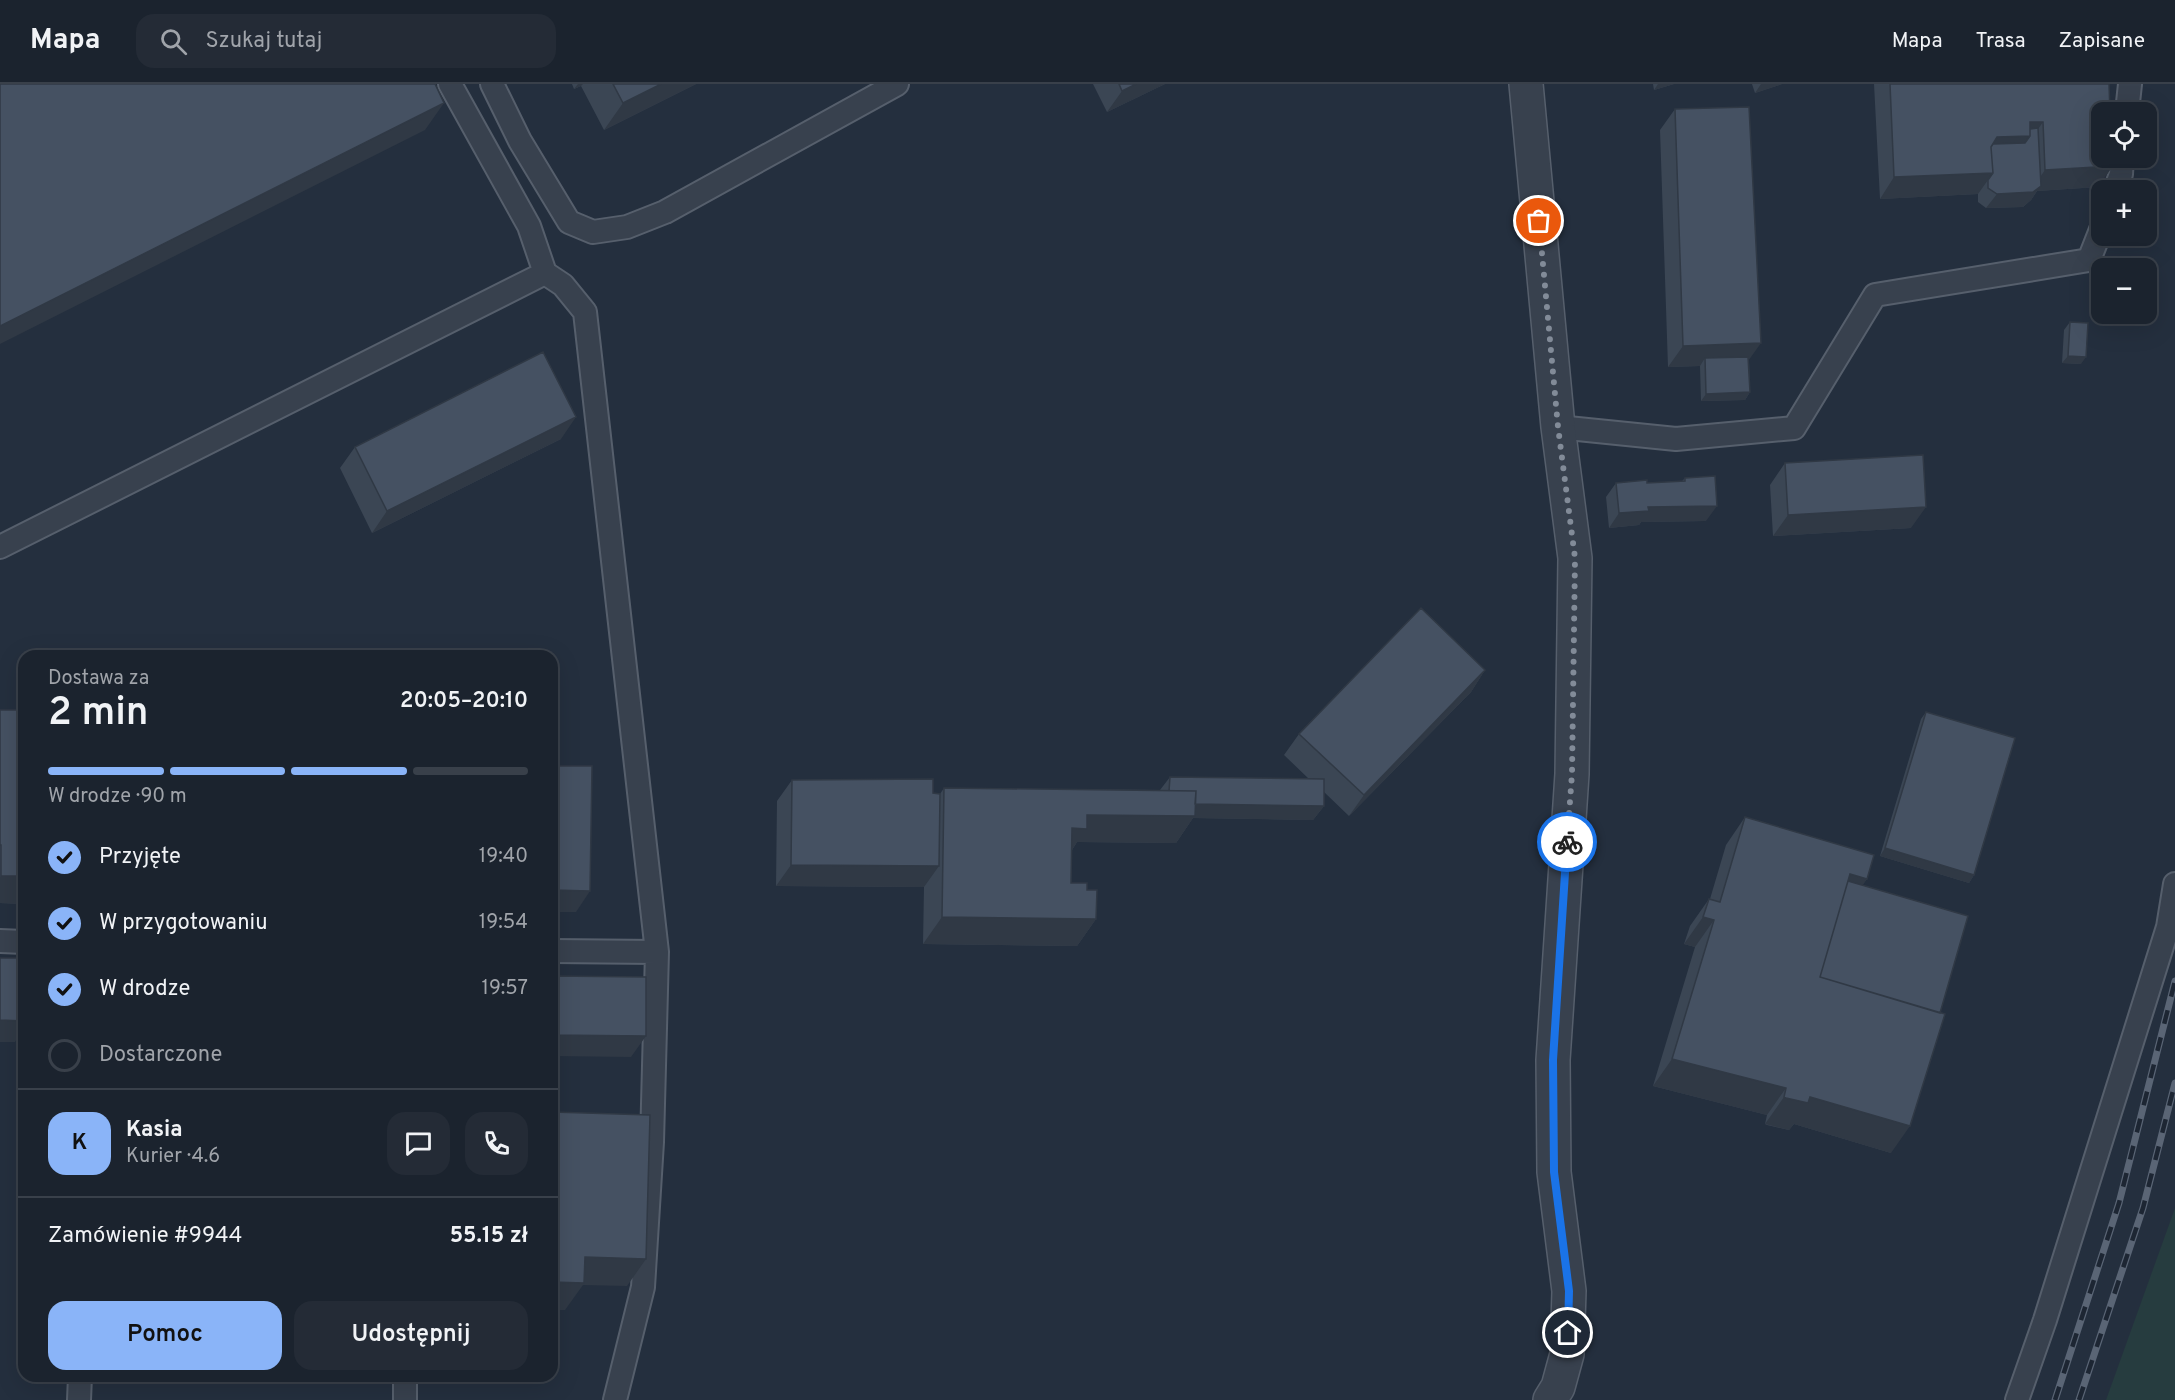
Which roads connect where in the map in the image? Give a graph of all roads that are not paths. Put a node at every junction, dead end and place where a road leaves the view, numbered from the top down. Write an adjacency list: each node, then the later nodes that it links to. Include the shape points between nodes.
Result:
1 (450, 84): 8 (lane, via 529,226)
2 (492, 84): 3 (lane, via 520,141 569,222 593,232 627,227 665,212)
3 (897, 84)
4 (1526, 84): 9 (street)
5 (2130, 84): 6 (lane)
6 (2128, 102)
7 (2095, 246): 9 (lane, via 2090,260 1875,295 1794,428 1676,439)
8 (545, 273): 10 (lane); 15 (lane, via 563,285 585,312)
9 (1558, 427): 21 (street, via 1575,558 1572,774 1553,1060 1554,1172 1569,1291 1567,1354)
10 (0, 547)
11 (2175, 884): 22 (lane, via 2168,927)
12 (0, 941): 13 (lane)
13 (18, 942)
14 (558, 951): 15 (lane)
15 (657, 952): 20 (lane, via 643,1287)
16 (80, 1382): 18 (lane)
17 (405, 1382): 19 (lane)
18 (79, 1400)
19 (405, 1400)
20 (615, 1400)
21 (1550, 1400)
22 (2017, 1400)

